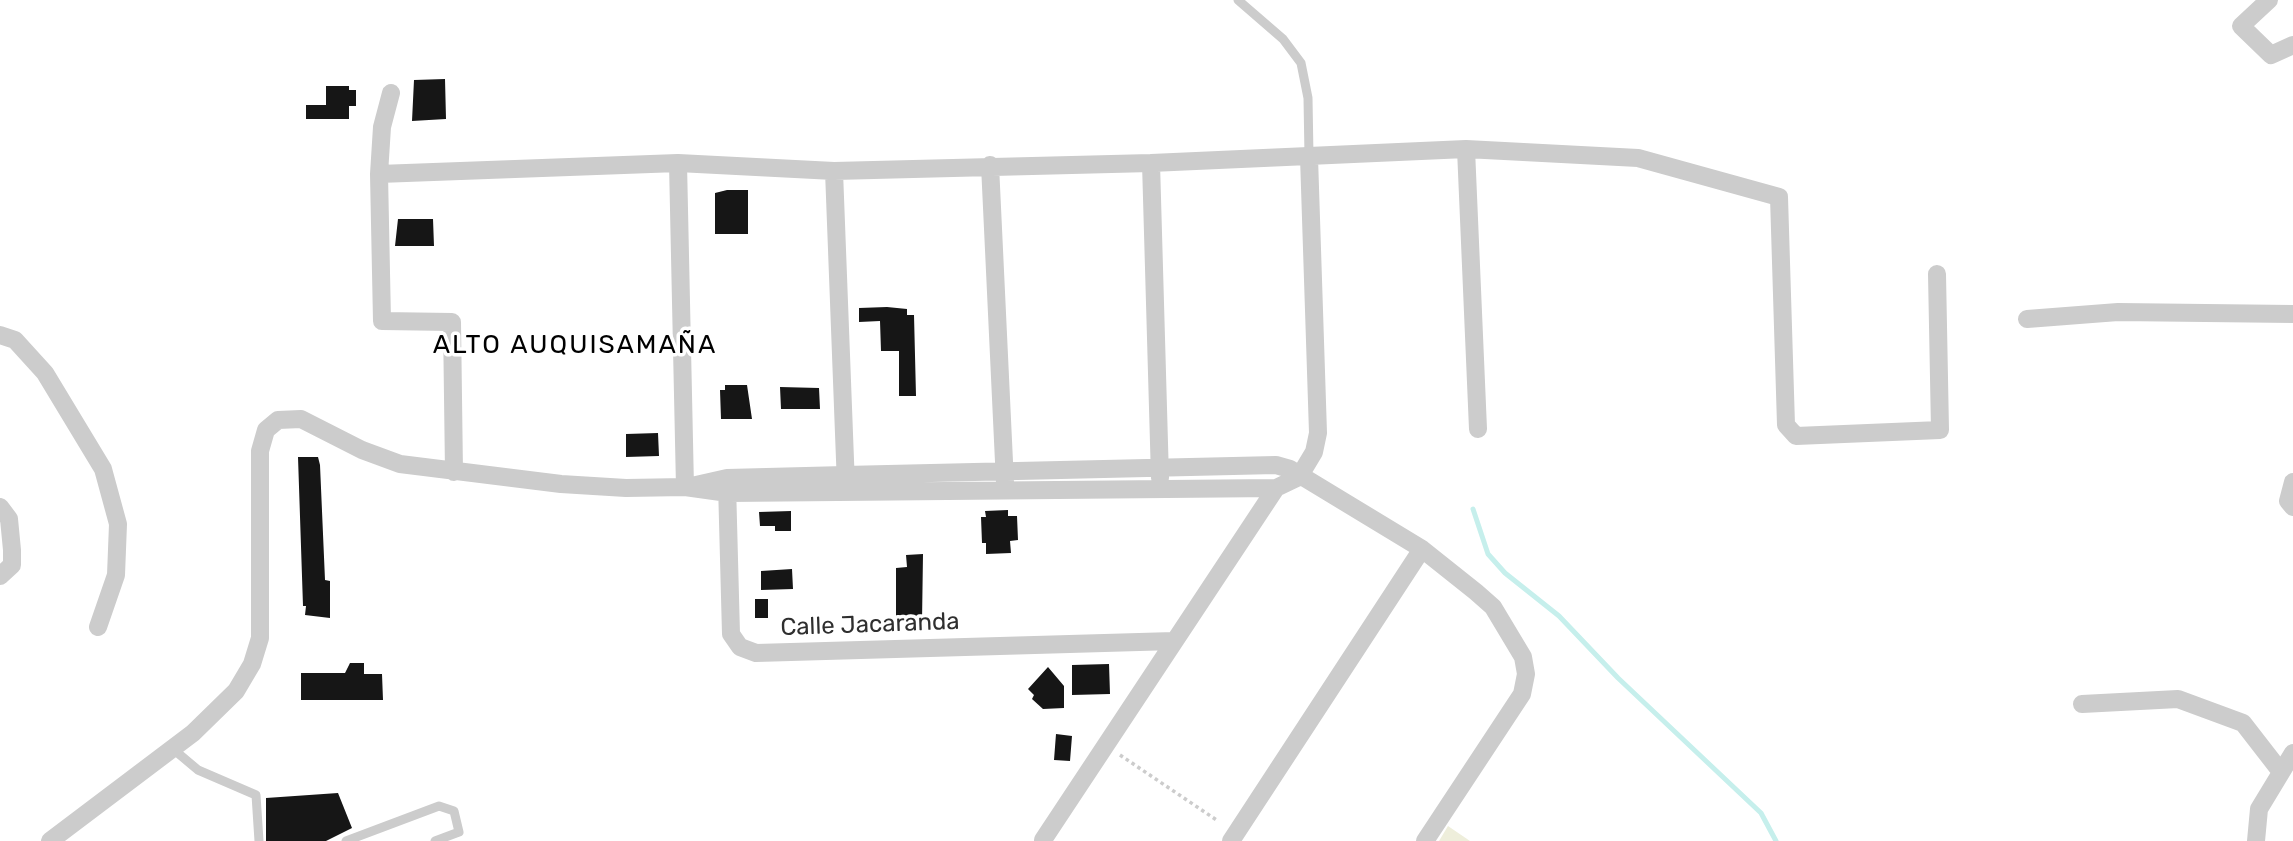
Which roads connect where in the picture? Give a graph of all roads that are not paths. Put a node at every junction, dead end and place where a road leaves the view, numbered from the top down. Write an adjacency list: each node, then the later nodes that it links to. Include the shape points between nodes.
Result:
1 (1238, 0): 6 (lane, via 1283,38 1301,63 1308,98)
2 (2269, 0): 3 (street, via 2241,26 2271,55)
3 (2293, 46)
4 (391, 93): 11 (street, via 382,127)
5 (1466, 149): 6 (street); 12 (street, via 1638,158 1779,197 1786,425 1796,436 1940,430); 16 (street)
6 (1309, 157): 8 (street); 19 (street, via 1318,433 1314,452)
7 (678, 163): 10 (street); 11 (street); 24 (street)
8 (1151, 163): 9 (street); 17 (street)
9 (990, 165): 10 (street); 20 (street)
10 (834, 171): 22 (street)
11 (379, 174): 18 (street, via 382,321 452,322)
12 (1937, 274)
13 (2293, 314): 14 (street, via 2118,312)
14 (2027, 319)
15 (0, 335): 31 (street, via 15,340 45,373 103,469 118,537 116,575)
16 (1478, 429)
17 (1160, 467): 19 (street, via 1276,465); 20 (street); 25 (street)
18 (454, 472): 24 (street, via 574,485); 34 (street, via 400,464 301,419 278,420 266,430 260,451 260,638 236,691)
19 (1299, 477): 26 (street); 29 (street)
20 (1005, 481): 22 (street); 25 (street)
21 (2293, 482): 28 (street, via 2288,500)
22 (846, 484): 23 (street)
23 (727, 486): 24 (street); 32 (street, Calle Jacaranda, via 731,634 740,647 756,653)
24 (685, 487)
25 (1161, 488): 26 (street)
26 (1276, 488): 32 (street)
27 (0, 507): 30 (street, via 9,519 12,550 12,565)
28 (2293, 507)
29 (1422, 549): 42 (street); 43 (street, via 1493,607 1523,657 1526,674 1522,694)
30 (0, 576)
31 (97, 627)
32 (1174, 641): 37 (street)
33 (2082, 704): 36 (street, via 2178,699 2243,723)
34 (173, 749): 38 (street); 39 (lane, via 198,770 256,795)
35 (2293, 753): 36 (street)
36 (2281, 772): 44 (street, via 2259,809)
37 (1044, 840)
38 (50, 841)
39 (259, 841)
40 (346, 841): 41 (lane, via 439,806 454,811 459,832)
41 (435, 841)
42 (1231, 841)
43 (1425, 841)
44 (2256, 841)

